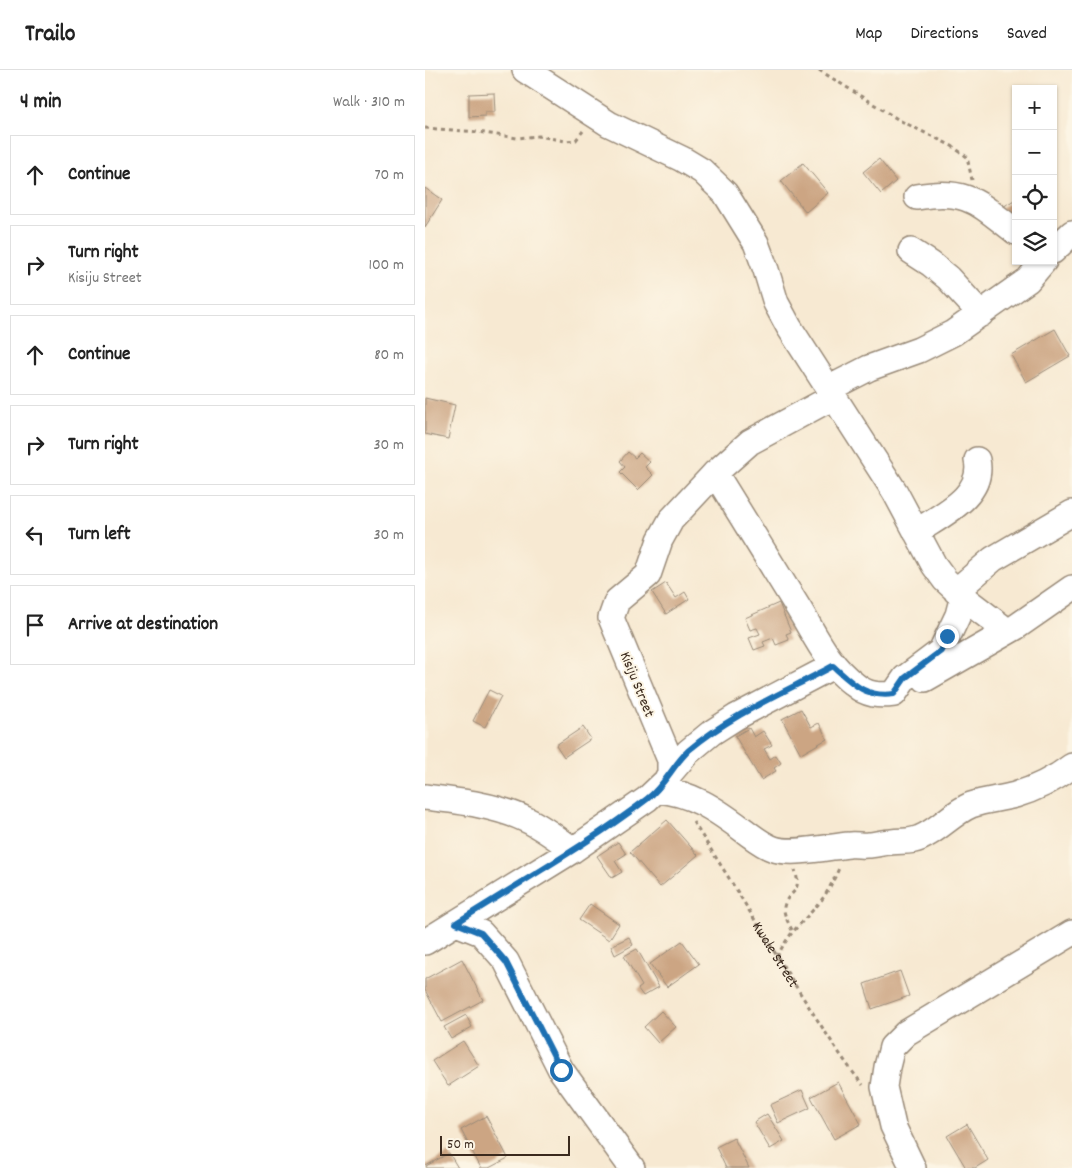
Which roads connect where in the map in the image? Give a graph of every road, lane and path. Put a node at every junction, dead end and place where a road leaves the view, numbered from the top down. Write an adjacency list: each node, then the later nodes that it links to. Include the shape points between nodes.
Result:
1 (525, 70): 3 (street)
2 (819, 70): 6 (path, via 899,120 967,157)
3 (609, 124): 4 (path, via 589,126 571,141); 13 (street, via 682,159 702,171 725,193 756,244 784,319)
4 (425, 128)
5 (917, 197): 6 (street, via 957,194)
6 (977, 202): 7 (street)
7 (1012, 229)
8 (1072, 233): 9 (street)
9 (1057, 247)
10 (911, 251): 12 (street, via 948,278)
11 (1041, 265): 12 (street, Kisiju Street, via 1028,280)
12 (981, 314): 13 (street, Kisiju Street, via 933,344 869,368)
13 (831, 393): 15 (street, Kisiju Street, via 750,442); 17 (street, via 895,492)
14 (977, 460): 17 (street, via 979,470 971,491)
15 (715, 473): 21 (street); 24 (street, Kisiju Street, via 671,520 649,575 617,601 611,618 670,760)
16 (1072, 513): 19 (street, via 993,559)
17 (916, 532): 19 (street, via 934,565)
18 (1072, 588): 20 (street)
19 (959, 593): 20 (street); 22 (street, via 958,615 941,651 905,678)
20 (1007, 631): 22 (street)
21 (833, 666): 22 (street, via 869,693 880,696); 24 (street, via 711,733 688,752)
22 (894, 694)
23 (1072, 766): 27 (street, via 1063,774 1015,795 969,806 927,834 908,842)
24 (664, 781): 28 (street); 29 (street, via 723,815 764,845 775,850)
25 (425, 797): 28 (street, via 481,805 526,819)
26 (692, 821): 34 (path, Kwale Street)
27 (846, 846): 29 (street); 31 (path, via 822,900)
28 (573, 850): 30 (street)
29 (789, 850): 31 (path, via 798,880 798,887 784,907)
30 (456, 923): 33 (street); 36 (street, via 481,933 506,962 561,1070)
31 (792, 930): 34 (path)
32 (1072, 932): 37 (street, via 906,1033 892,1047 884,1087 893,1126)
33 (425, 942)
34 (777, 957): 35 (path, Kwale Street)
35 (865, 1087)
36 (632, 1168)
37 (913, 1168)

